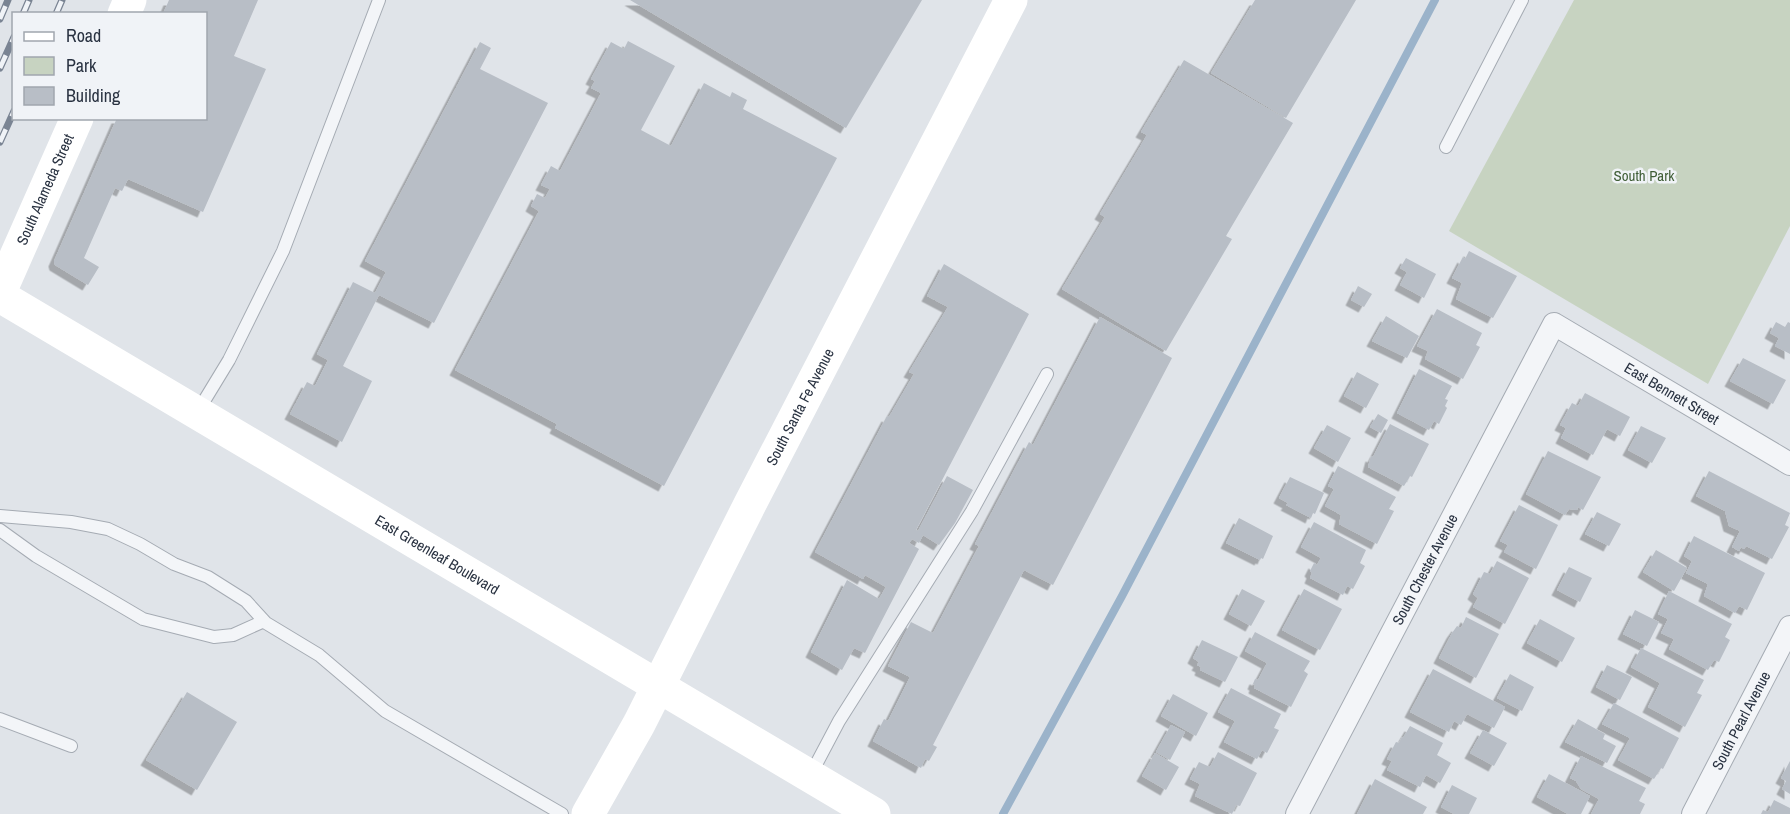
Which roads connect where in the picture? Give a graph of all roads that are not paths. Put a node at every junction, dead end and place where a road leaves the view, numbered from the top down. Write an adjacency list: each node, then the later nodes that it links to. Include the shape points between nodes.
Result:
1 (379, 0): 9 (lane, via 283,251 229,360)
2 (1011, 0): 15 (street, South Santa Fe Avenue)
3 (1522, 0): 5 (lane)
4 (76, 120): 6 (street, South Alameda Street)
5 (1446, 147)
6 (0, 294): 9 (street, East Greenleaf Boulevard)
7 (1554, 324): 10 (street, East Bennett Street); 22 (street, South Chester Avenue)
8 (1047, 374): 18 (lane, via 972,511 839,721)
9 (197, 412): 15 (street, East Greenleaf Boulevard)
10 (1790, 464)
11 (0, 516): 13 (lane, via 108,529 208,577 246,601)
12 (0, 530): 13 (lane, via 143,620 214,637 233,635)
13 (264, 621): 19 (lane, via 319,655 385,711)
14 (1790, 627): 23 (street, South Pearl Avenue)
15 (658, 686): 18 (street, East Greenleaf Boulevard); 20 (street, South Santa Fe Avenue)
16 (0, 719): 17 (lane)
17 (71, 746)
18 (810, 775): 21 (street, East Greenleaf Boulevard)
19 (562, 814)
20 (588, 814)
21 (874, 814)
22 (1297, 814)
23 (1693, 814)

